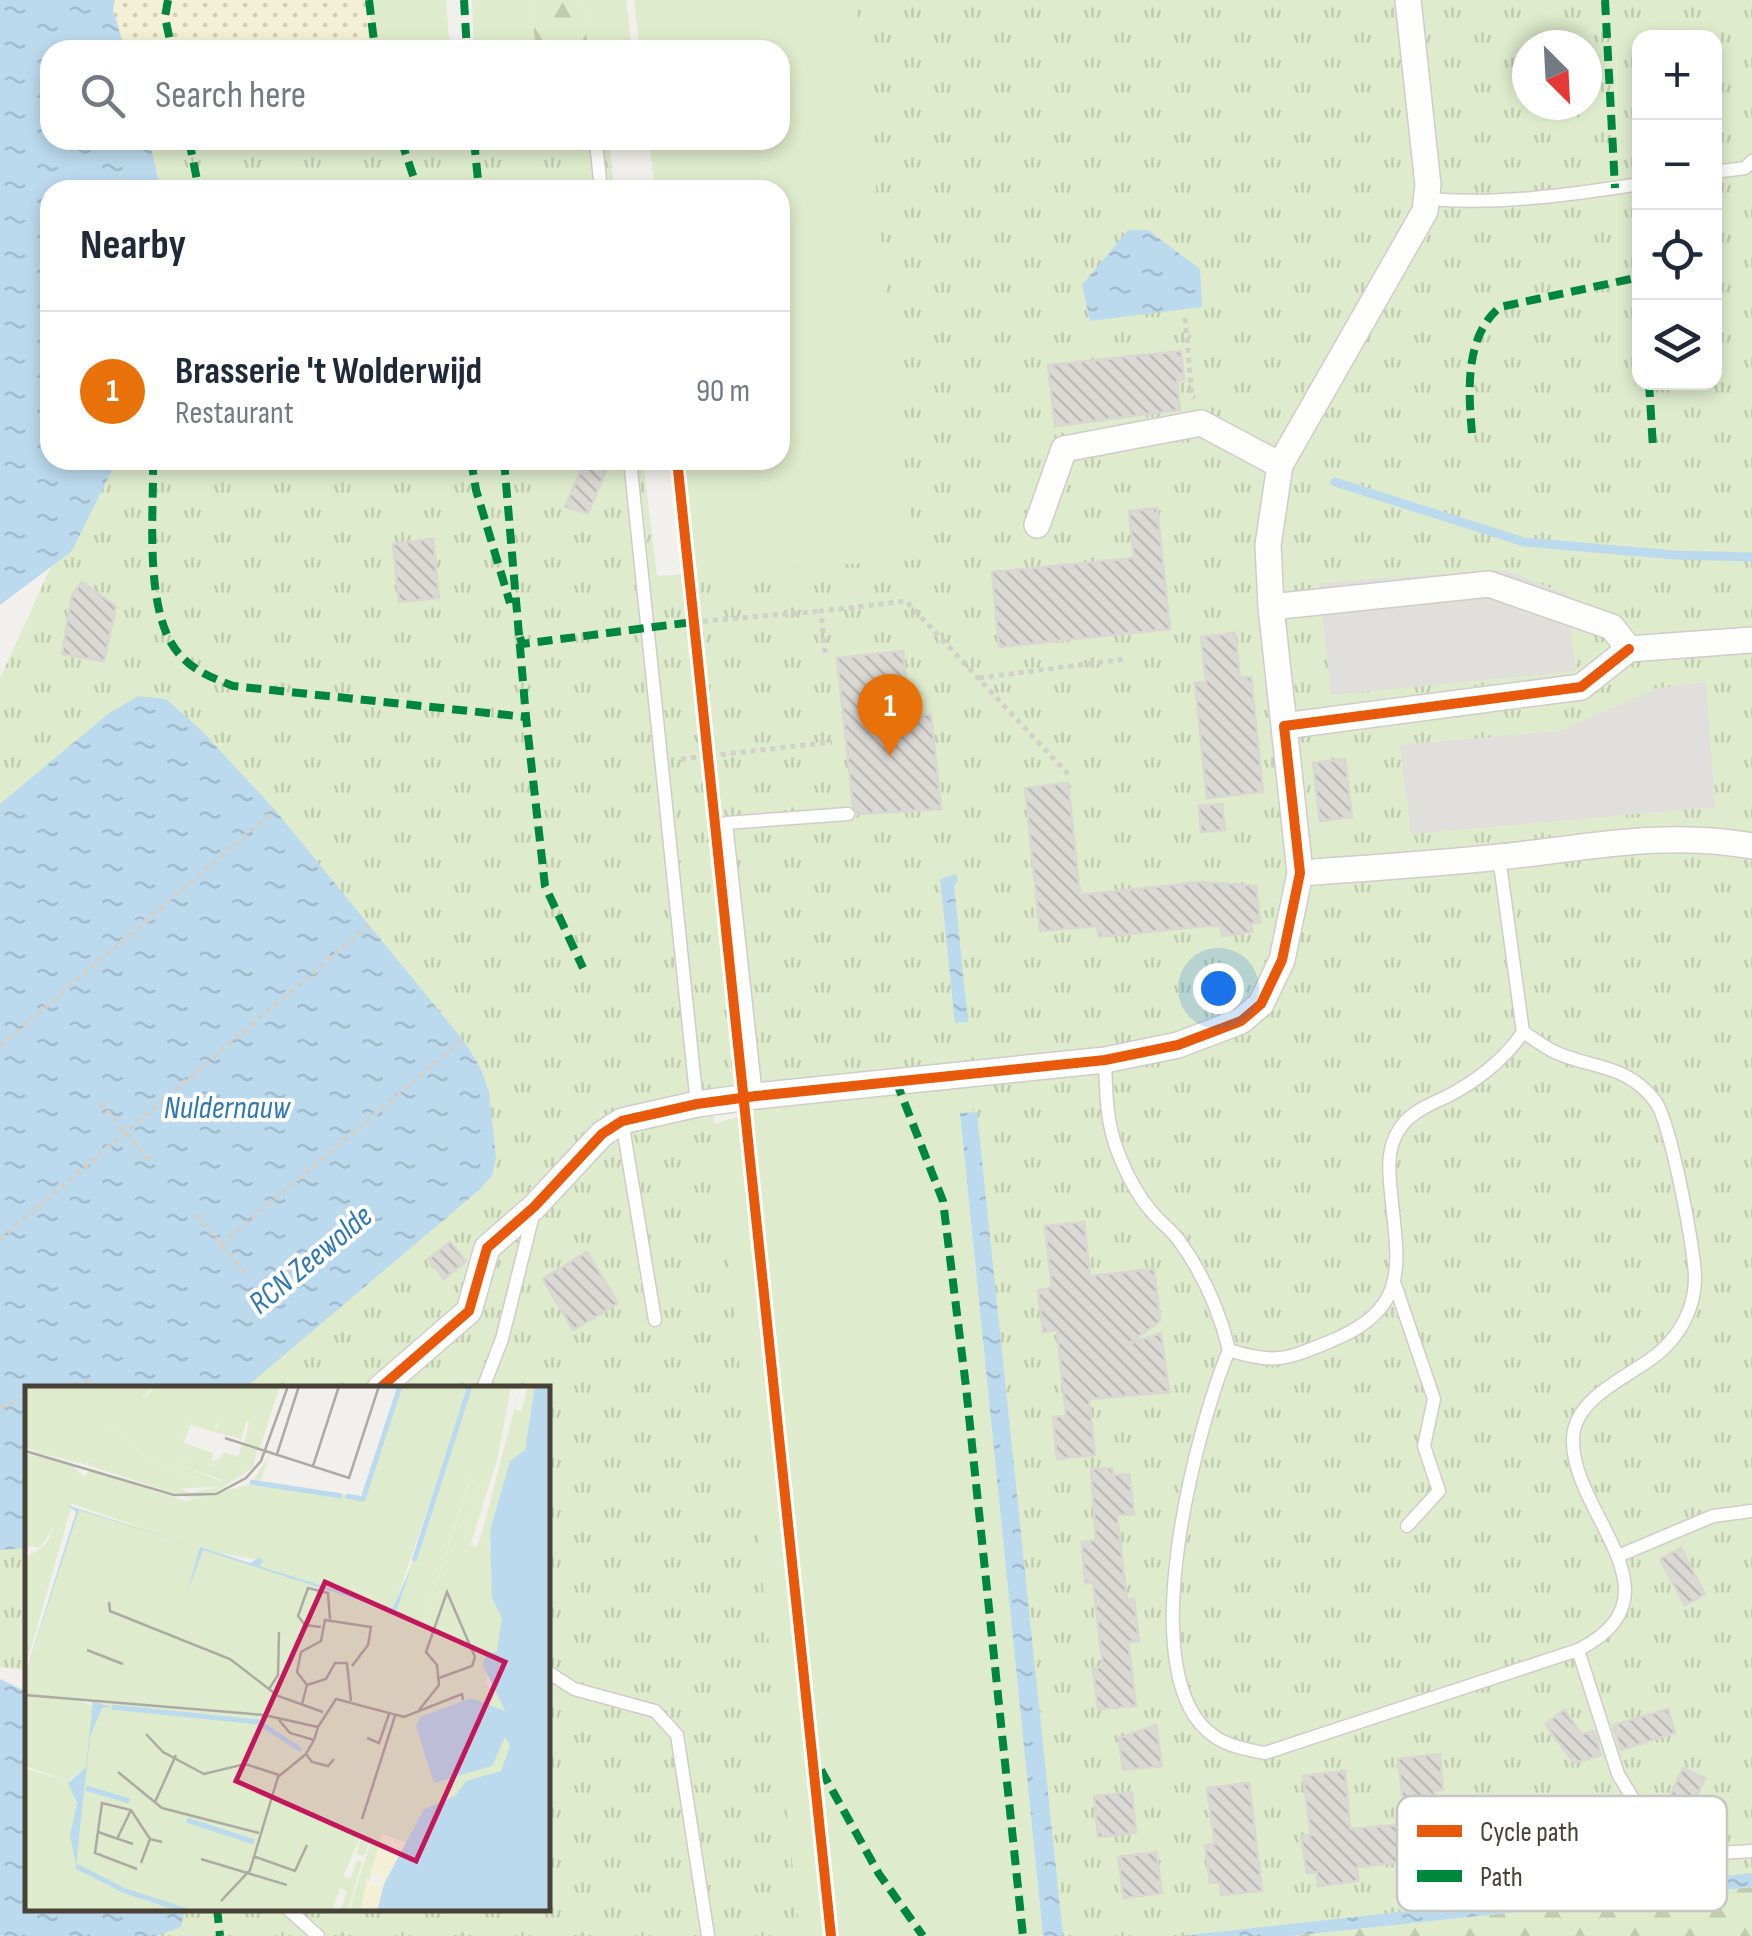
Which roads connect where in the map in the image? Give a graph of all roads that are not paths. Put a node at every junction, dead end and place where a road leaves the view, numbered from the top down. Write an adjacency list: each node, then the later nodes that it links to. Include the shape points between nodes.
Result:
1 (1408, 0): 7 (street)
2 (597, 150): 5 (lane)
3 (1752, 161): 4 (lane)
4 (1722, 171)
5 (600, 180)
6 (1632, 185): 7 (lane, via 1488,202)
7 (1426, 199): 8 (street)
8 (1280, 465): 10 (street, via 1201,423 1064,448); 11 (street, via 1268,545)
9 (631, 470): 22 (lane)
10 (1037, 525)
11 (1271, 607): 13 (street, via 1489,584 1612,627); 14 (street)
12 (1752, 640): 13 (street)
13 (1629, 650): 14 (street, via 1581,686)
14 (1284, 726): 18 (street)
15 (848, 814): 21 (lane, via 726,823)
16 (1752, 846): 17 (street, via 1648,838)
17 (1499, 858): 18 (street); 19 (lane)
18 (1300, 873): 20 (street, via 1282,960 1261,1004 1241,1021 1178,1045)
19 (1523, 1032): 25 (lane, via 1509,1053 1402,1125 1389,1152); 32 (lane, via 1556,1053 1624,1074 1656,1102 1674,1153 1695,1278 1686,1321 1661,1351 1579,1413 1573,1437 1577,1475)
20 (1104, 1060): 21 (street); 27 (lane, via 1115,1144 1150,1210 1198,1268)
21 (756, 1096): 22 (street)
22 (697, 1104): 23 (street)
23 (622, 1121): 24 (street); 26 (lane)
24 (534, 1207): 28 (street, via 487,1248 469,1311); 29 (lane, via 502,1339)
25 (1395, 1285): 27 (lane, via 1381,1312 1317,1346 1278,1360); 31 (lane, via 1434,1400 1424,1446 1439,1491)
26 (655, 1320)
27 (1229, 1350): 33 (lane, via 1200,1433 1174,1582 1179,1674 1193,1714 1214,1736 1264,1752)
28 (382, 1386)
29 (483, 1386)
30 (1752, 1511): 32 (lane, via 1713,1516)
31 (1407, 1526)
32 (1618, 1556): 33 (lane, via 1627,1584 1618,1613 1598,1639)
33 (1578, 1650): 35 (lane, via 1618,1774)
34 (550, 1673): 40 (lane, via 574,1689 655,1711 678,1734)
35 (1632, 1796)
36 (1752, 1851): 37 (lane)
37 (1727, 1853)
38 (290, 1911): 39 (lane)
39 (318, 1936)
40 (708, 1936)

